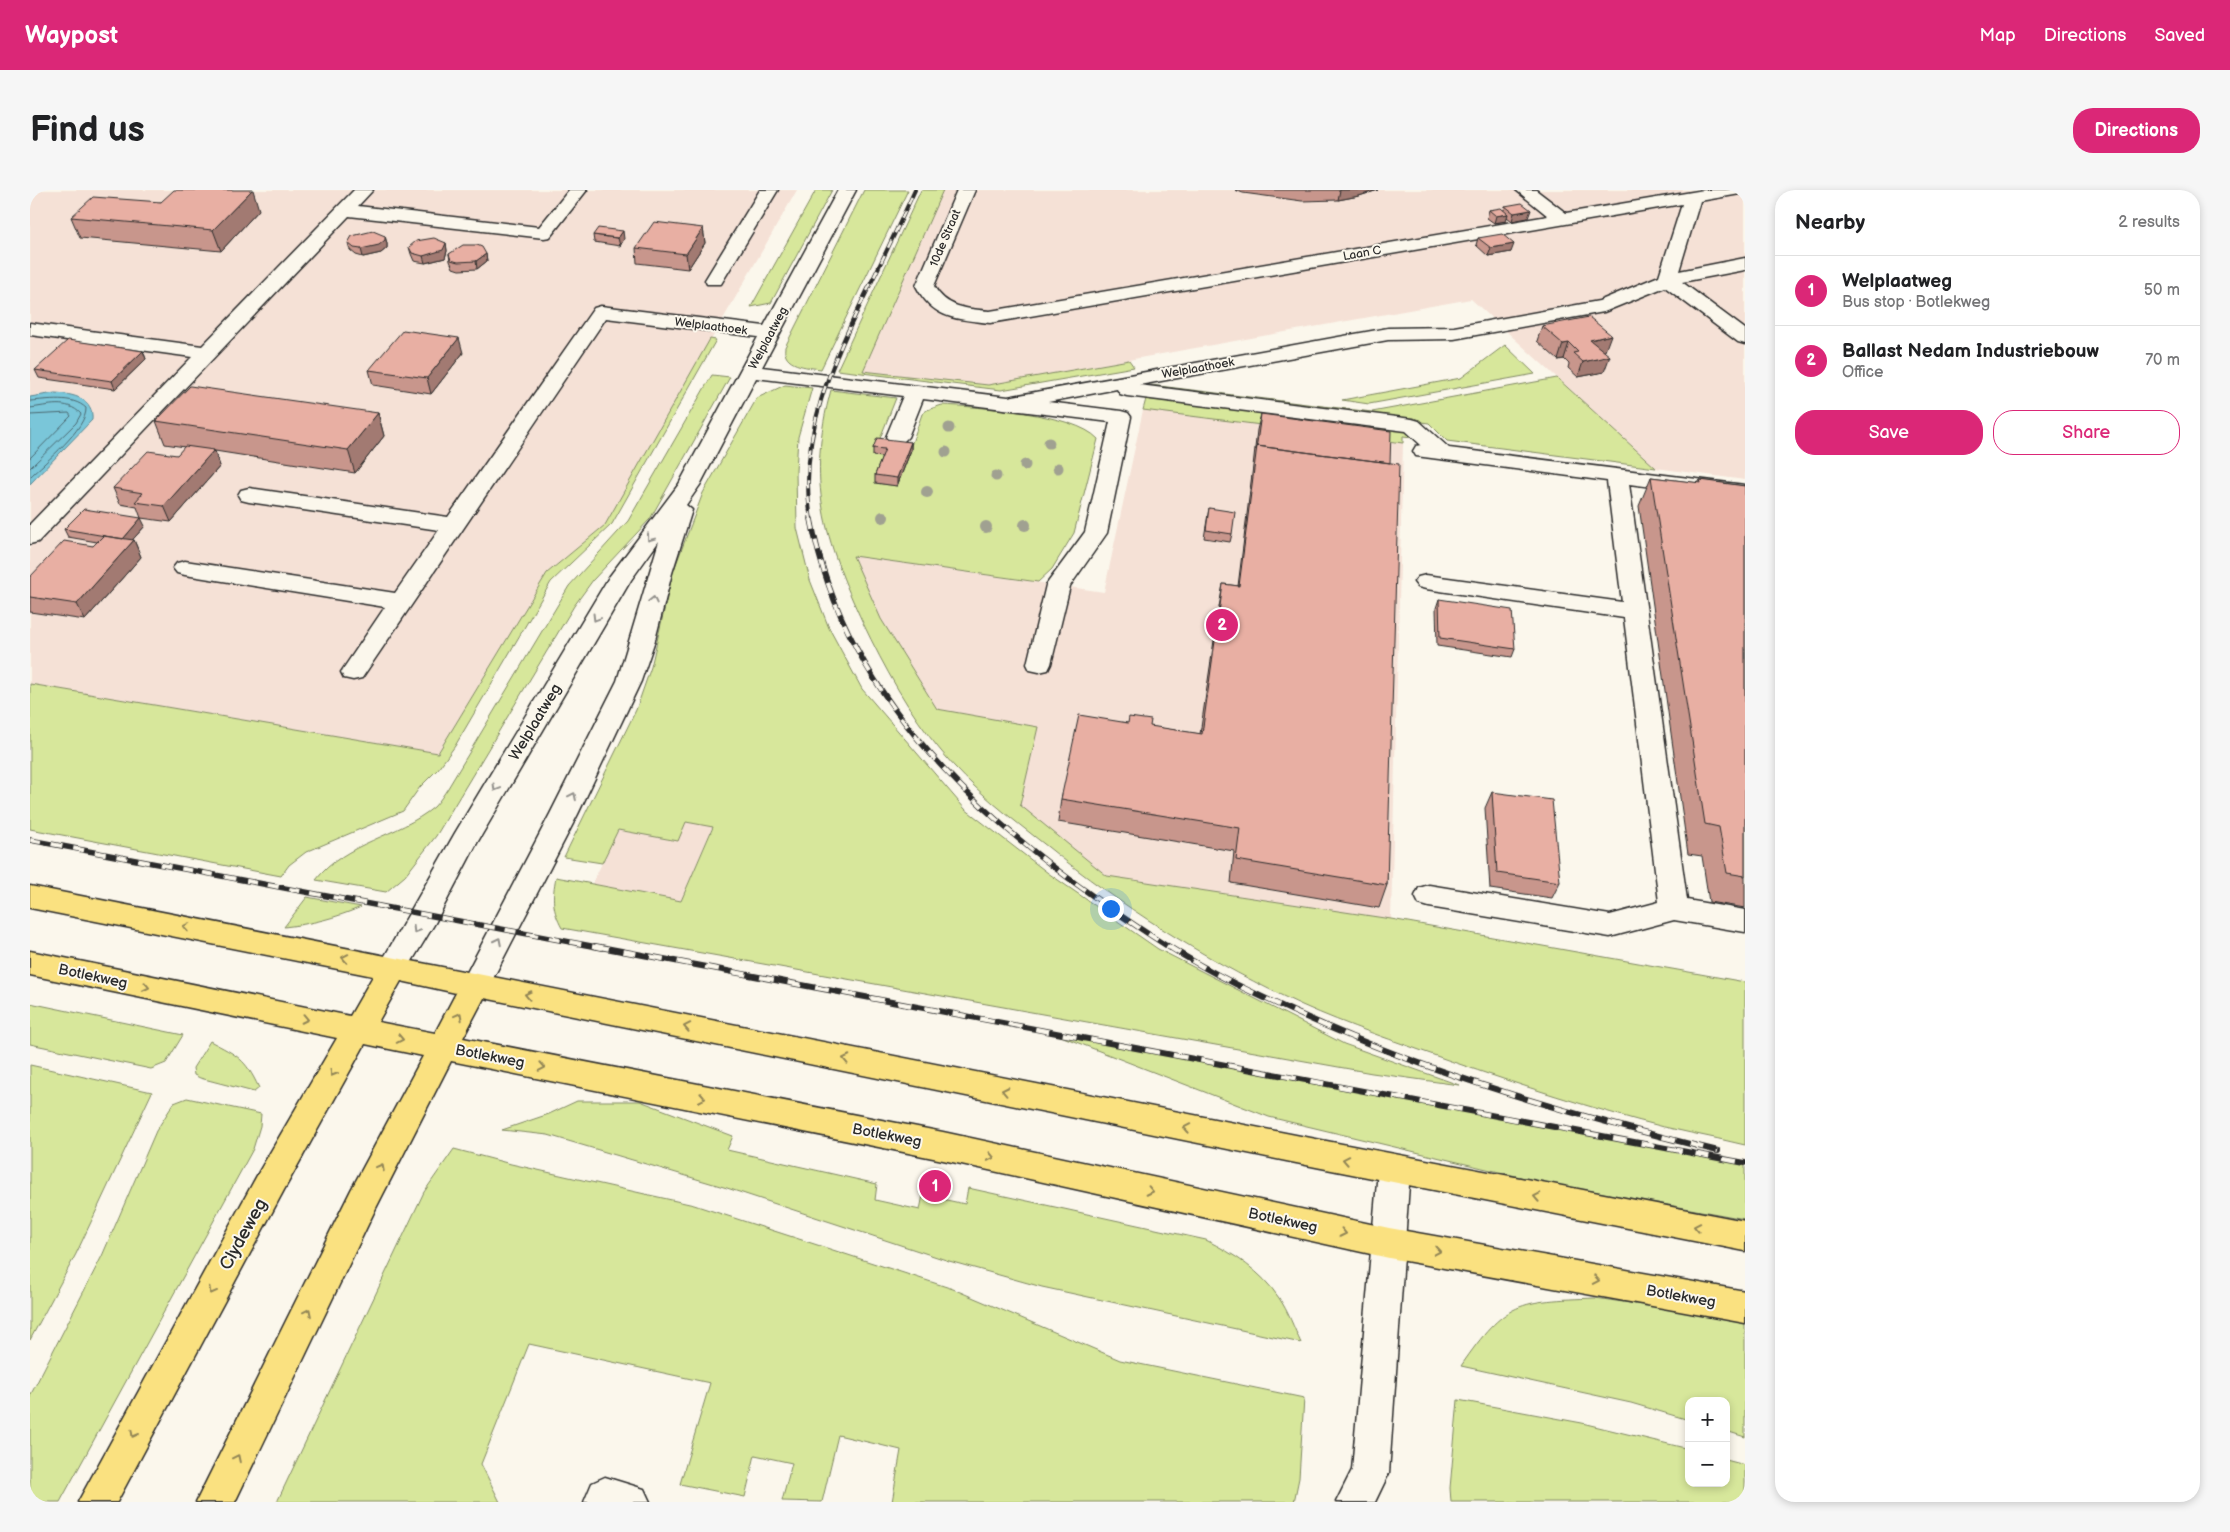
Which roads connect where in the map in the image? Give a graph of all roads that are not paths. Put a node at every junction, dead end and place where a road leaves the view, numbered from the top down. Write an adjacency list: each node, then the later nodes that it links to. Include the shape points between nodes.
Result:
1 (364, 190): 9 (street)
2 (578, 190): 9 (street, via 544,233)
3 (769, 190): 13 (street)
4 (847, 190): 16 (street, Welplaatweg)
5 (966, 190): 14 (street, 10de Straat)
6 (1525, 190): 10 (street)
7 (1734, 190): 8 (street, Laan C)
8 (1693, 197): 10 (street, Laan C); 12 (street)
9 (345, 210): 18 (street)
10 (1562, 219): 14 (street, Laan C, via 990,317 954,313 930,299)
11 (1745, 264): 12 (street, Welplaathoek)
12 (1667, 279): 17 (street); 20 (street, Welplaathoek, via 1604,306 1454,333 1388,334)
13 (714, 280)
14 (925, 286)
15 (30, 329): 18 (street)
16 (771, 333): 19 (street, Welplaatweg); 30 (street, Welplaathoek, via 601,312)
17 (1745, 338)
18 (207, 353): 31 (street)
19 (750, 371): 21 (street, Welplaathoek); 27 (street, Welplaatweg)
20 (1099, 386): 22 (street, Welplaathoek); 25 (street, via 1412,425)
21 (915, 392): 22 (street, Welplaathoek); 23 (street)
22 (1008, 403): 36 (street, Welplaathoek, via 1121,417 1096,532 1058,585)
23 (898, 437)
24 (1419, 450): 25 (street)
25 (1442, 453): 26 (street)
26 (1618, 475): 28 (street); 35 (street)
27 (689, 485): 43 (street, Welplaatweg, one-way to 43, via 621,576); 44 (street, Welplaatweg, one-way to 27, via 630,681 644,640 660,572)
28 (1745, 492)
29 (249, 495): 30 (street)
30 (454, 525): 34 (street)
31 (30, 537)
32 (185, 568): 34 (street)
33 (1426, 582): 35 (street)
34 (401, 602): 37 (street)
35 (1636, 612): 40 (street)
36 (1039, 664)
37 (353, 672)
38 (1429, 896): 40 (street, via 1610,926)
39 (30, 898): 43 (main road, one-way to 39)
40 (1674, 909): 41 (street)
41 (1745, 921)
42 (30, 962): 45 (main road, Botlekweg, one-way to 45)
43 (393, 968): 44 (main road); 45 (main road, Clydeweg)
44 (476, 984): 46 (main road, one-way to 44); 47 (main road, one-way to 44)
45 (357, 1030): 46 (main road, Botlekweg, one-way to 46); 51 (main road, Clydeweg, one-way to 51)
46 (443, 1047): 49 (main road, Botlekweg, one-way to 49, via 943,1146); 52 (main road, one-way to 46, via 363,1200)
47 (1394, 1170): 48 (main road, one-way to 47); 49 (street)
48 (1745, 1236)
49 (1389, 1243): 50 (main road, Botlekweg, one-way to 50); 55 (street, via 1370,1473)
50 (1745, 1307)
51 (96, 1502)
52 (215, 1502)
53 (602, 1502): 54 (street, via 605,1496)
54 (631, 1502)
55 (1355, 1502)

